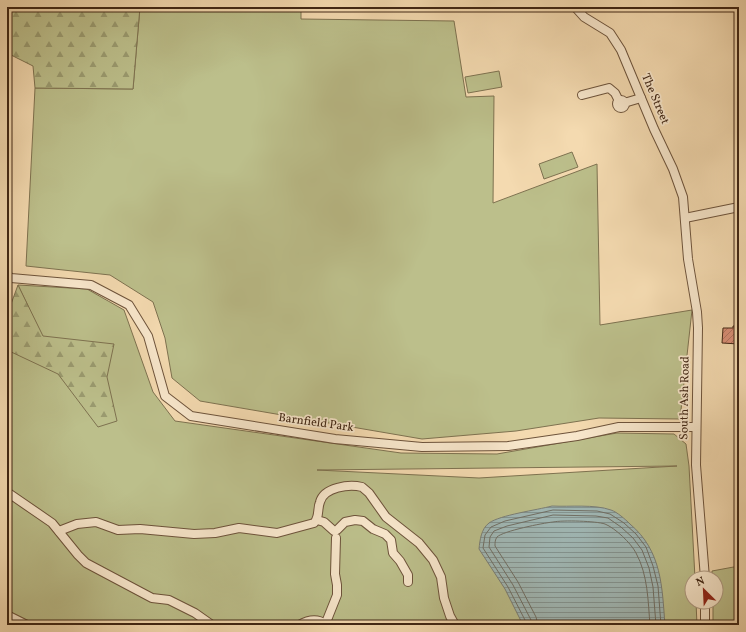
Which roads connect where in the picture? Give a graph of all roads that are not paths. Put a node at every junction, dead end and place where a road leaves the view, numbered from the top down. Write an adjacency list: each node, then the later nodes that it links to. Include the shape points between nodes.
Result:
1 (575, 7): 3 (street, The Street, via 584,17 610,33 621,50)
2 (582, 95): 3 (street, via 609,88 622,102)
3 (641, 98): 5 (street, The Street, via 674,169 683,197)
4 (739, 207): 5 (street)
5 (685, 218): 7 (street, South Ash Road, via 698,328)
6 (7, 276): 7 (street, Barnfield Park, via 91,285 129,305 148,336 165,396 191,416 335,439 422,447 508,446 619,428)
7 (696, 428): 12 (street, South Ash Road, via 696,465)
8 (7, 492): 10 (street, via 46,518)
9 (317, 520): 10 (street, via 310,526 277,534 239,528 194,534 140,529 118,530 96,522 77,524); 13 (street, via 324,522 334,531 348,521 359,520 385,534 391,540 393,553 408,575); 21 (street, via 320,500 325,493 347,486 365,489 386,517 419,543 433,560 441,577 444,598)
10 (59, 531): 16 (street, via 86,562 152,598 169,600 195,613)
11 (336, 538): 20 (street, via 337,595)
12 (704, 570)
13 (408, 582)
14 (705, 610): 22 (street)
15 (7, 615): 17 (street)
16 (202, 622): 18 (street)
17 (27, 625)
18 (212, 625)
19 (299, 625): 20 (street, via 313,620)
20 (325, 625)
21 (455, 625)
22 (705, 625)

